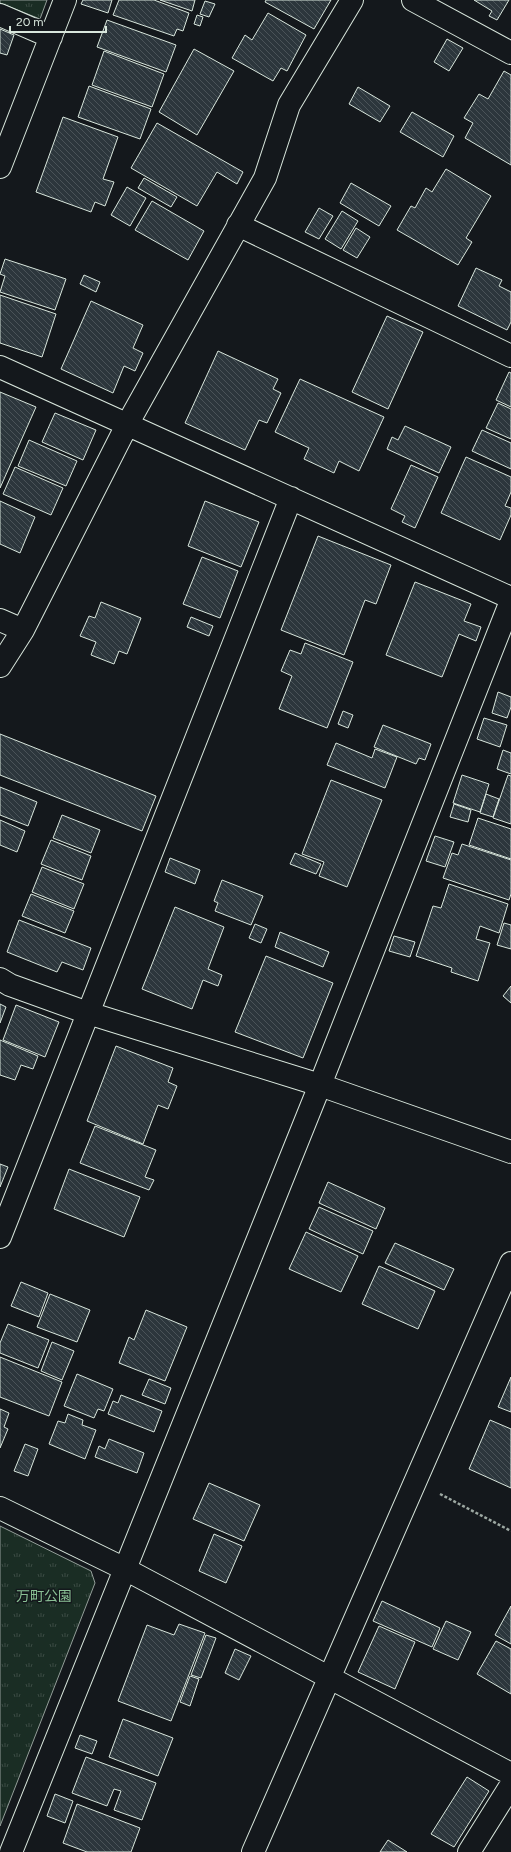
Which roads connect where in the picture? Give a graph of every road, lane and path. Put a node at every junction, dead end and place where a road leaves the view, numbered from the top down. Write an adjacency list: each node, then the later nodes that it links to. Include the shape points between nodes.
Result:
1 (65, 0): 5 (street)
2 (352, 0): 8 (street, via 289,105 264,178)
3 (413, 0): 6 (street)
4 (0, 15): 5 (street)
5 (51, 37): 7 (street)
6 (511, 53)
7 (0, 168)
8 (238, 225): 9 (street); 11 (street)
9 (511, 356)
10 (0, 367): 11 (street)
11 (128, 423): 12 (street); 16 (street)
12 (291, 498): 13 (street); 19 (street)
13 (511, 598)
14 (511, 601): 20 (street)
15 (0, 620): 16 (street)
16 (23, 630): 17 (street)
17 (0, 666)
18 (0, 979): 19 (street)
19 (88, 1013): 20 (street); 22 (street)
20 (320, 1085): 21 (street); 27 (street)
21 (511, 1152)
22 (0, 1237)
23 (511, 1263): 24 (street)
24 (416, 1482): 26 (path); 28 (street)
25 (0, 1508): 27 (street)
26 (511, 1531)
27 (125, 1569): 28 (street); 31 (street)
28 (330, 1678): 29 (street); 32 (street)
29 (511, 1774)
30 (511, 1785): 33 (street)
31 (11, 1852)
32 (253, 1852)
33 (469, 1852)

